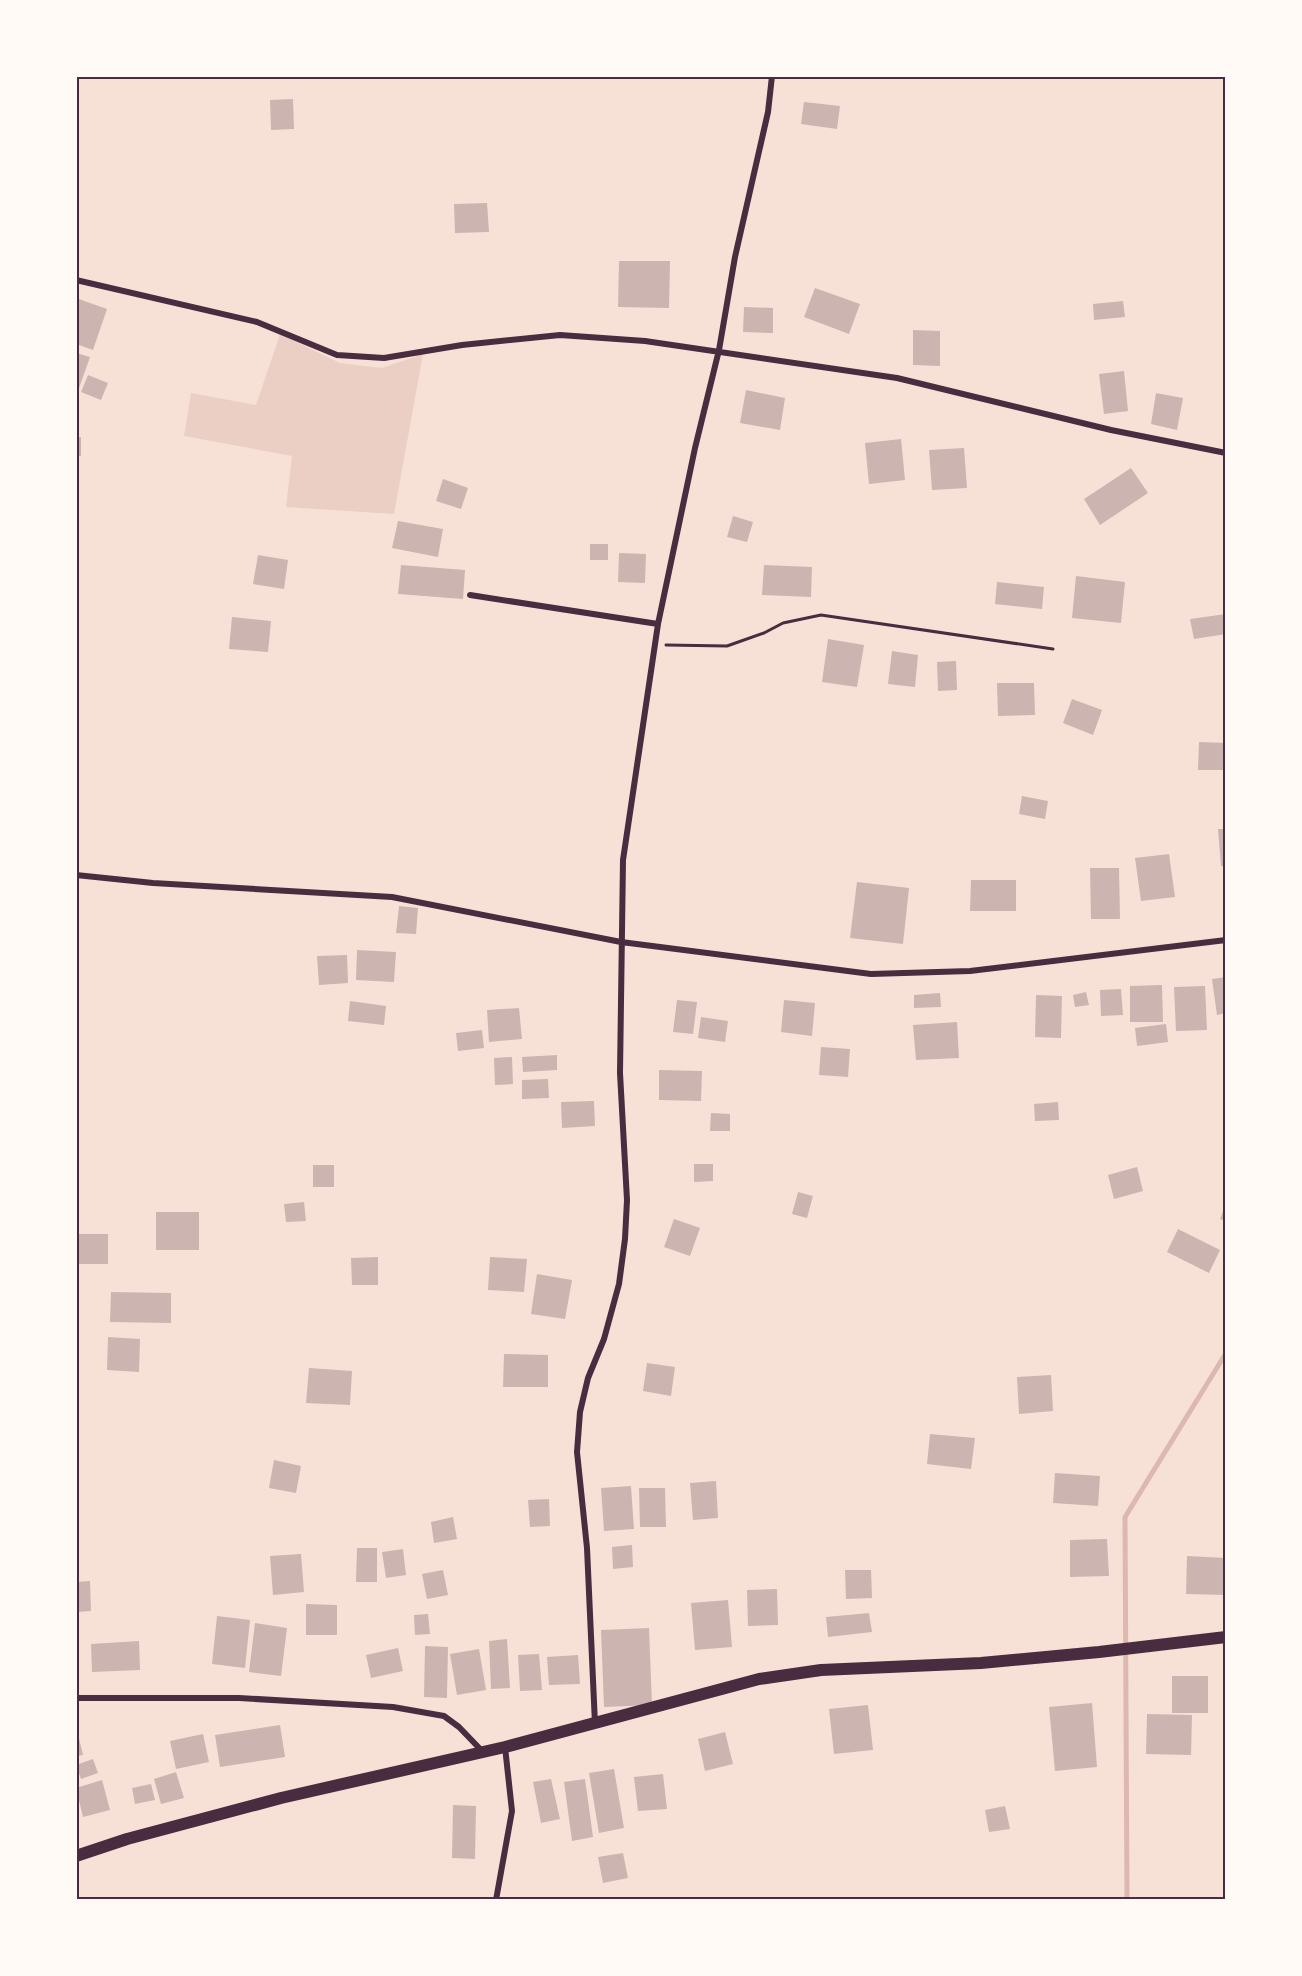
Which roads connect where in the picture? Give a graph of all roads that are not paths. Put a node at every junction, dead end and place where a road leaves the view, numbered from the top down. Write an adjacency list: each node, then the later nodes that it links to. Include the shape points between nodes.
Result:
1 (772, 76): 3 (street)
2 (76, 280): 3 (street, via 257,322 337,355 354,357 384,358 560,335)
3 (719, 350): 4 (street, via 897,378 1111,430); 6 (street)
4 (1226, 453)
5 (470, 595): 6 (street)
6 (658, 624): 9 (street, via 623,860)
7 (76, 875): 9 (street, via 399,898)
8 (1226, 940): 9 (street, via 909,975 871,974)
9 (621, 942): 12 (street, via 625,1239 619,1284 583,1400 577,1452)
10 (1226, 1637): 12 (highway, via 981,1663 821,1670 759,1679)
11 (76, 1698): 14 (street, via 239,1698 393,1707 444,1716)
12 (595, 1724): 13 (highway)
13 (505, 1747): 14 (highway); 16 (street, via 512,1810)
14 (483, 1752): 15 (highway, via 281,1798 126,1839)
15 (76, 1857)
16 (496, 1899)

